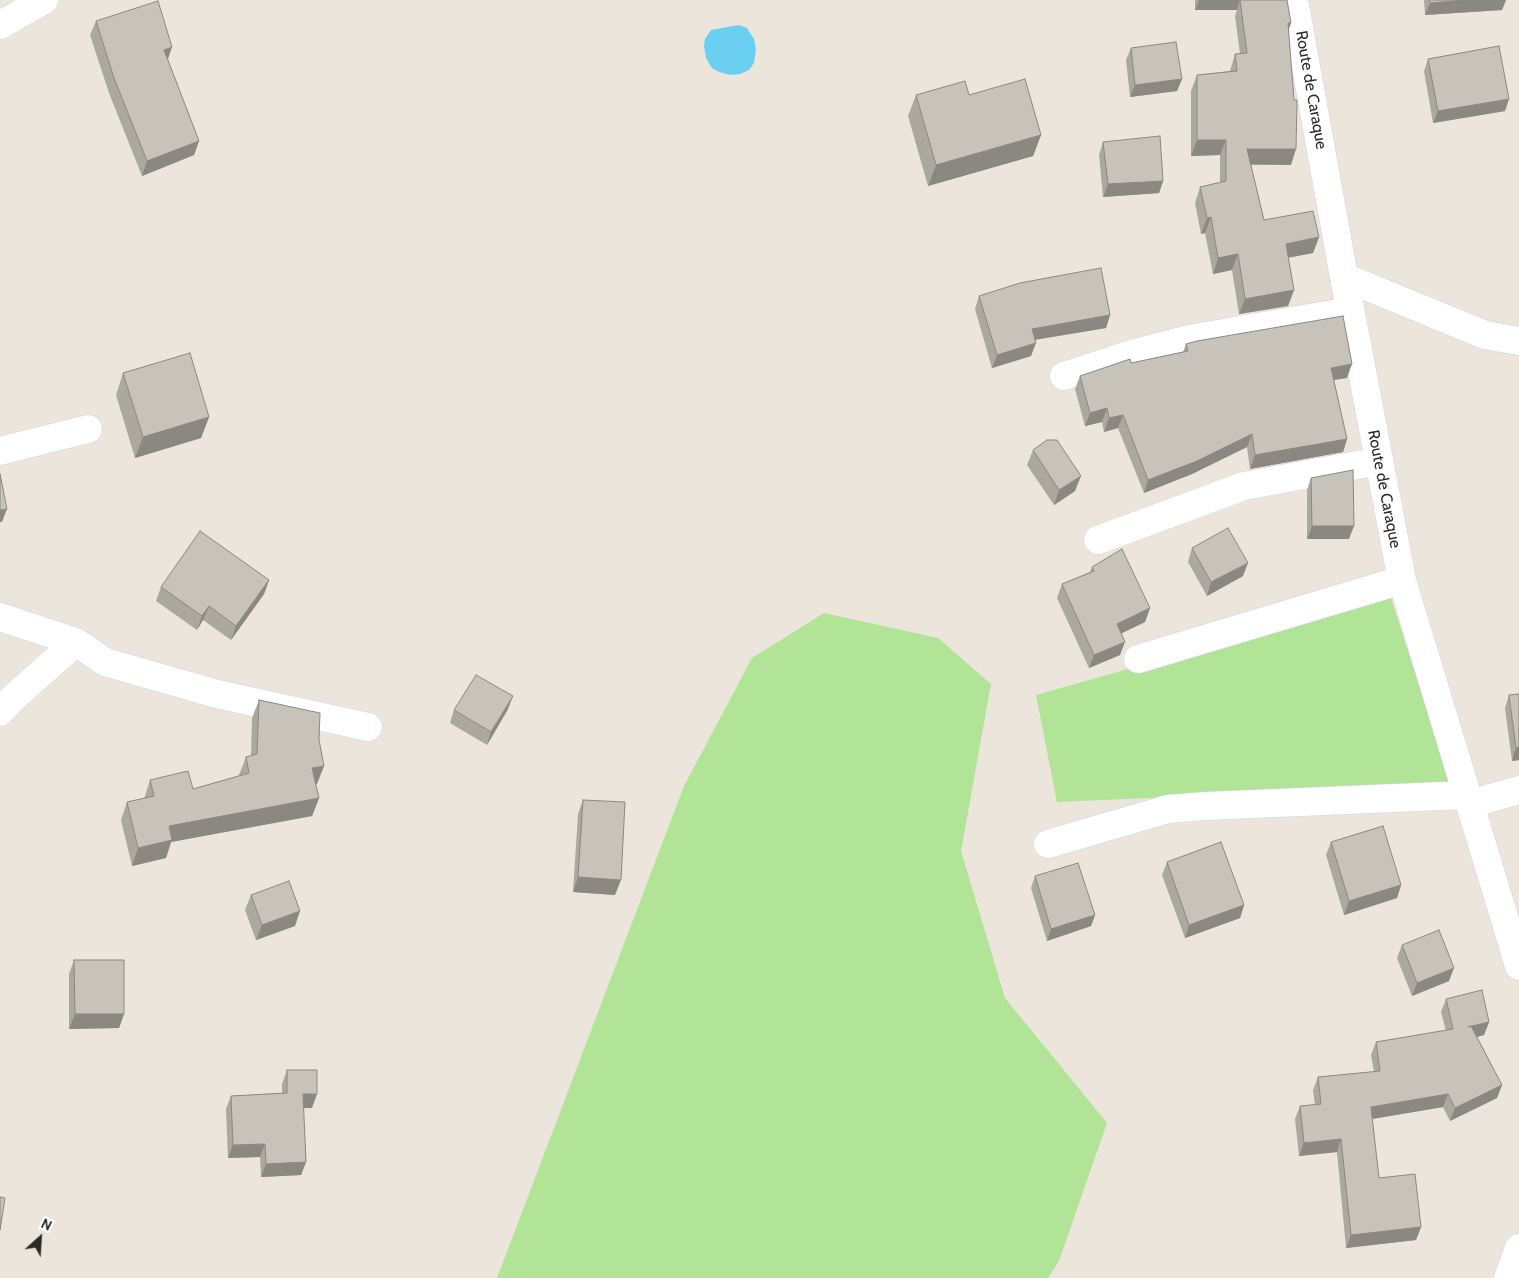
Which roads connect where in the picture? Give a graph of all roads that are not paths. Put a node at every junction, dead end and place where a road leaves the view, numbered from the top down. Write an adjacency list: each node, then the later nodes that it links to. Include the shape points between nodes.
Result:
1 (44, 0): 3 (street)
2 (1294, 0): 4 (street, Route de Caraque)
3 (0, 25)
4 (1344, 277): 5 (street, Route de Caraque); 6 (street, via 1485,335)
5 (1350, 311): 7 (street, via 1190,339 1130,354); 10 (street, Route de Caraque)
6 (1519, 341)
7 (1064, 376)
8 (88, 429): 9 (street)
9 (0, 451)
10 (1379, 461): 11 (street, via 1244,486); 12 (street, Route de Caraque)
11 (1098, 540)
12 (1402, 580): 15 (street); 19 (street, Route de Caraque)
13 (0, 617): 14 (street)
14 (76, 642): 16 (street); 17 (street, via 115,665 217,694)
15 (1138, 659)
16 (0, 712)
17 (368, 727)
18 (1519, 790): 19 (street)
19 (1468, 800): 20 (street, via 1168,809); 21 (street, Route de Caraque)
20 (1048, 844)
21 (1519, 966)
22 (1519, 1248): 23 (street)
23 (1508, 1278)

